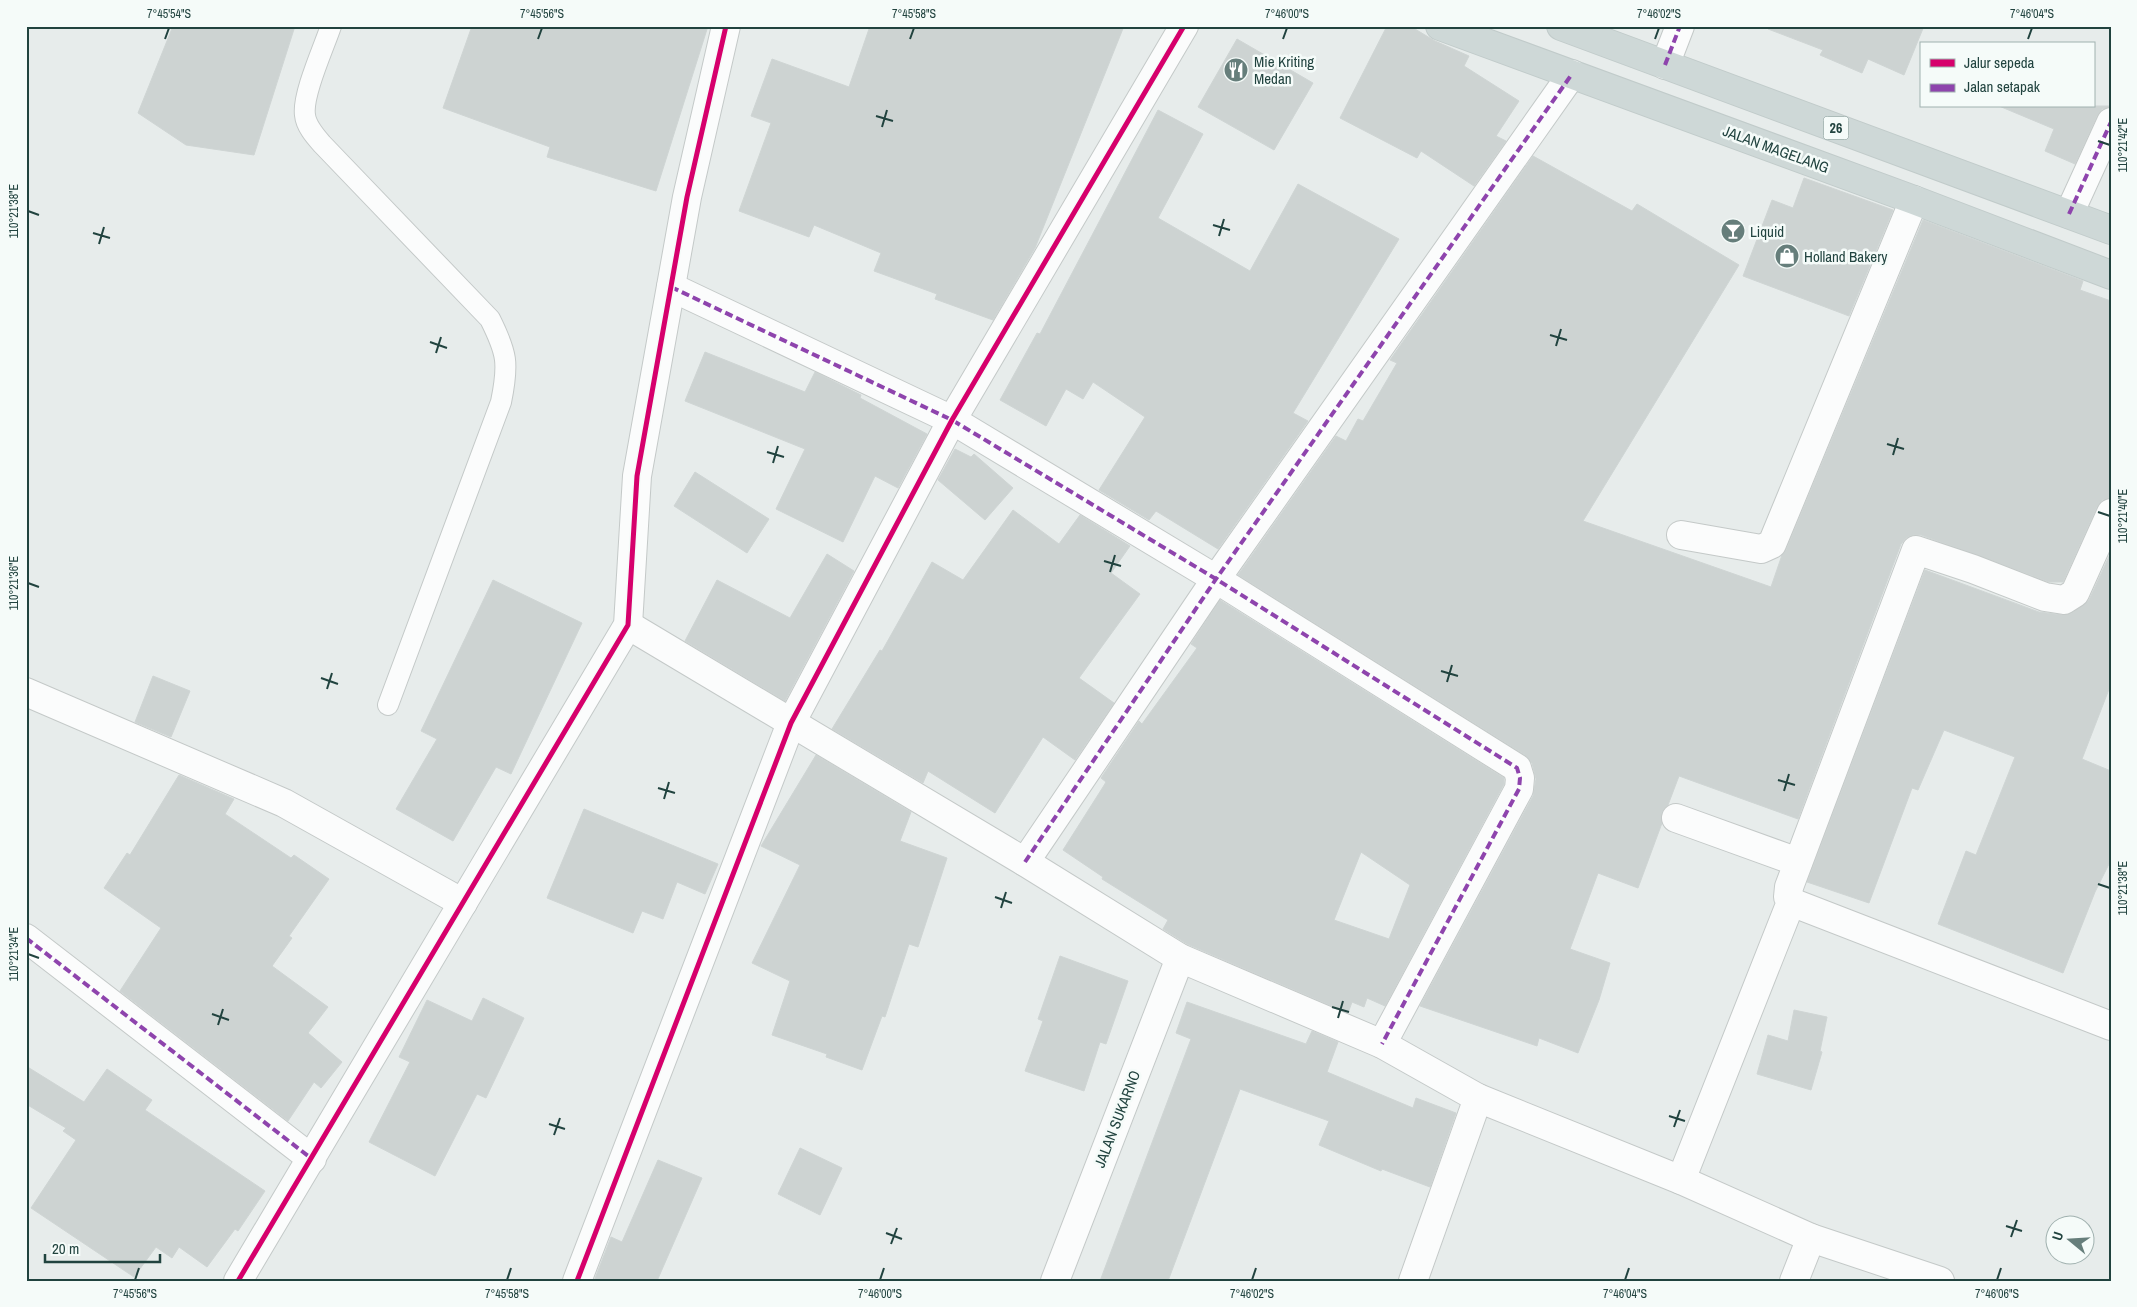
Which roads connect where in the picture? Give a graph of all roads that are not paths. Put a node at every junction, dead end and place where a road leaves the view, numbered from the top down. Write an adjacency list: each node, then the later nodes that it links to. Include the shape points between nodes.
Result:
1 (331, 26): 22 (lane, via 307,96 305,114 310,128 490,318 505,350 507,375 501,402)
2 (726, 26): 15 (street, via 687,196)
3 (1184, 26): 16 (street)
4 (1440, 26): 8 (main road, JALAN MAGELANG)
5 (1561, 26): 7 (main road, 26)
6 (1680, 26): 7 (street)
7 (1665, 65): 11 (main road, 26)
8 (1572, 74): 10 (main road, JALAN MAGELANG); 19 (street)
9 (2111, 122): 11 (street)
10 (1914, 200): 13 (main road, JALAN MAGELANG); 18 (street, via 1772,544 1761,549)
11 (2069, 214): 12 (main road, 26); 13 (main road)
12 (2111, 230)
13 (2052, 252): 14 (main road, JALAN MAGELANG)
14 (2111, 275)
15 (671, 287): 16 (street); 20 (street, via 637,476)
16 (952, 420): 19 (street); 23 (street)
17 (2111, 513): 26 (street, via 2075,593 2064,600 2045,597 1916,550)
18 (1681, 535)
19 (1216, 579): 25 (street); 32 (street, via 1517,768 1519,788)
20 (628, 625): 23 (street); 28 (street)
21 (26, 692): 28 (street, via 284,803)
22 (388, 705)
23 (791, 723): 25 (street); 38 (street)
24 (1676, 818): 26 (street)
25 (1025, 862): 30 (street)
26 (1798, 862): 27 (street, via 1789,887)
27 (1791, 902): 31 (street); 35 (street)
28 (463, 903): 34 (street)
29 (26, 938): 34 (street)
30 (1180, 958): 32 (street); 39 (street, JALAN SUKARNO)
31 (2111, 1026)
32 (1382, 1044): 33 (street)
33 (1478, 1098): 35 (street); 40 (street)
34 (312, 1159): 37 (street)
35 (1681, 1180): 36 (street)
36 (1811, 1238): 41 (street); 42 (street)
37 (238, 1281)
38 (577, 1281)
39 (1055, 1281)
40 (1413, 1281)
41 (1794, 1281)
42 (1940, 1281)

